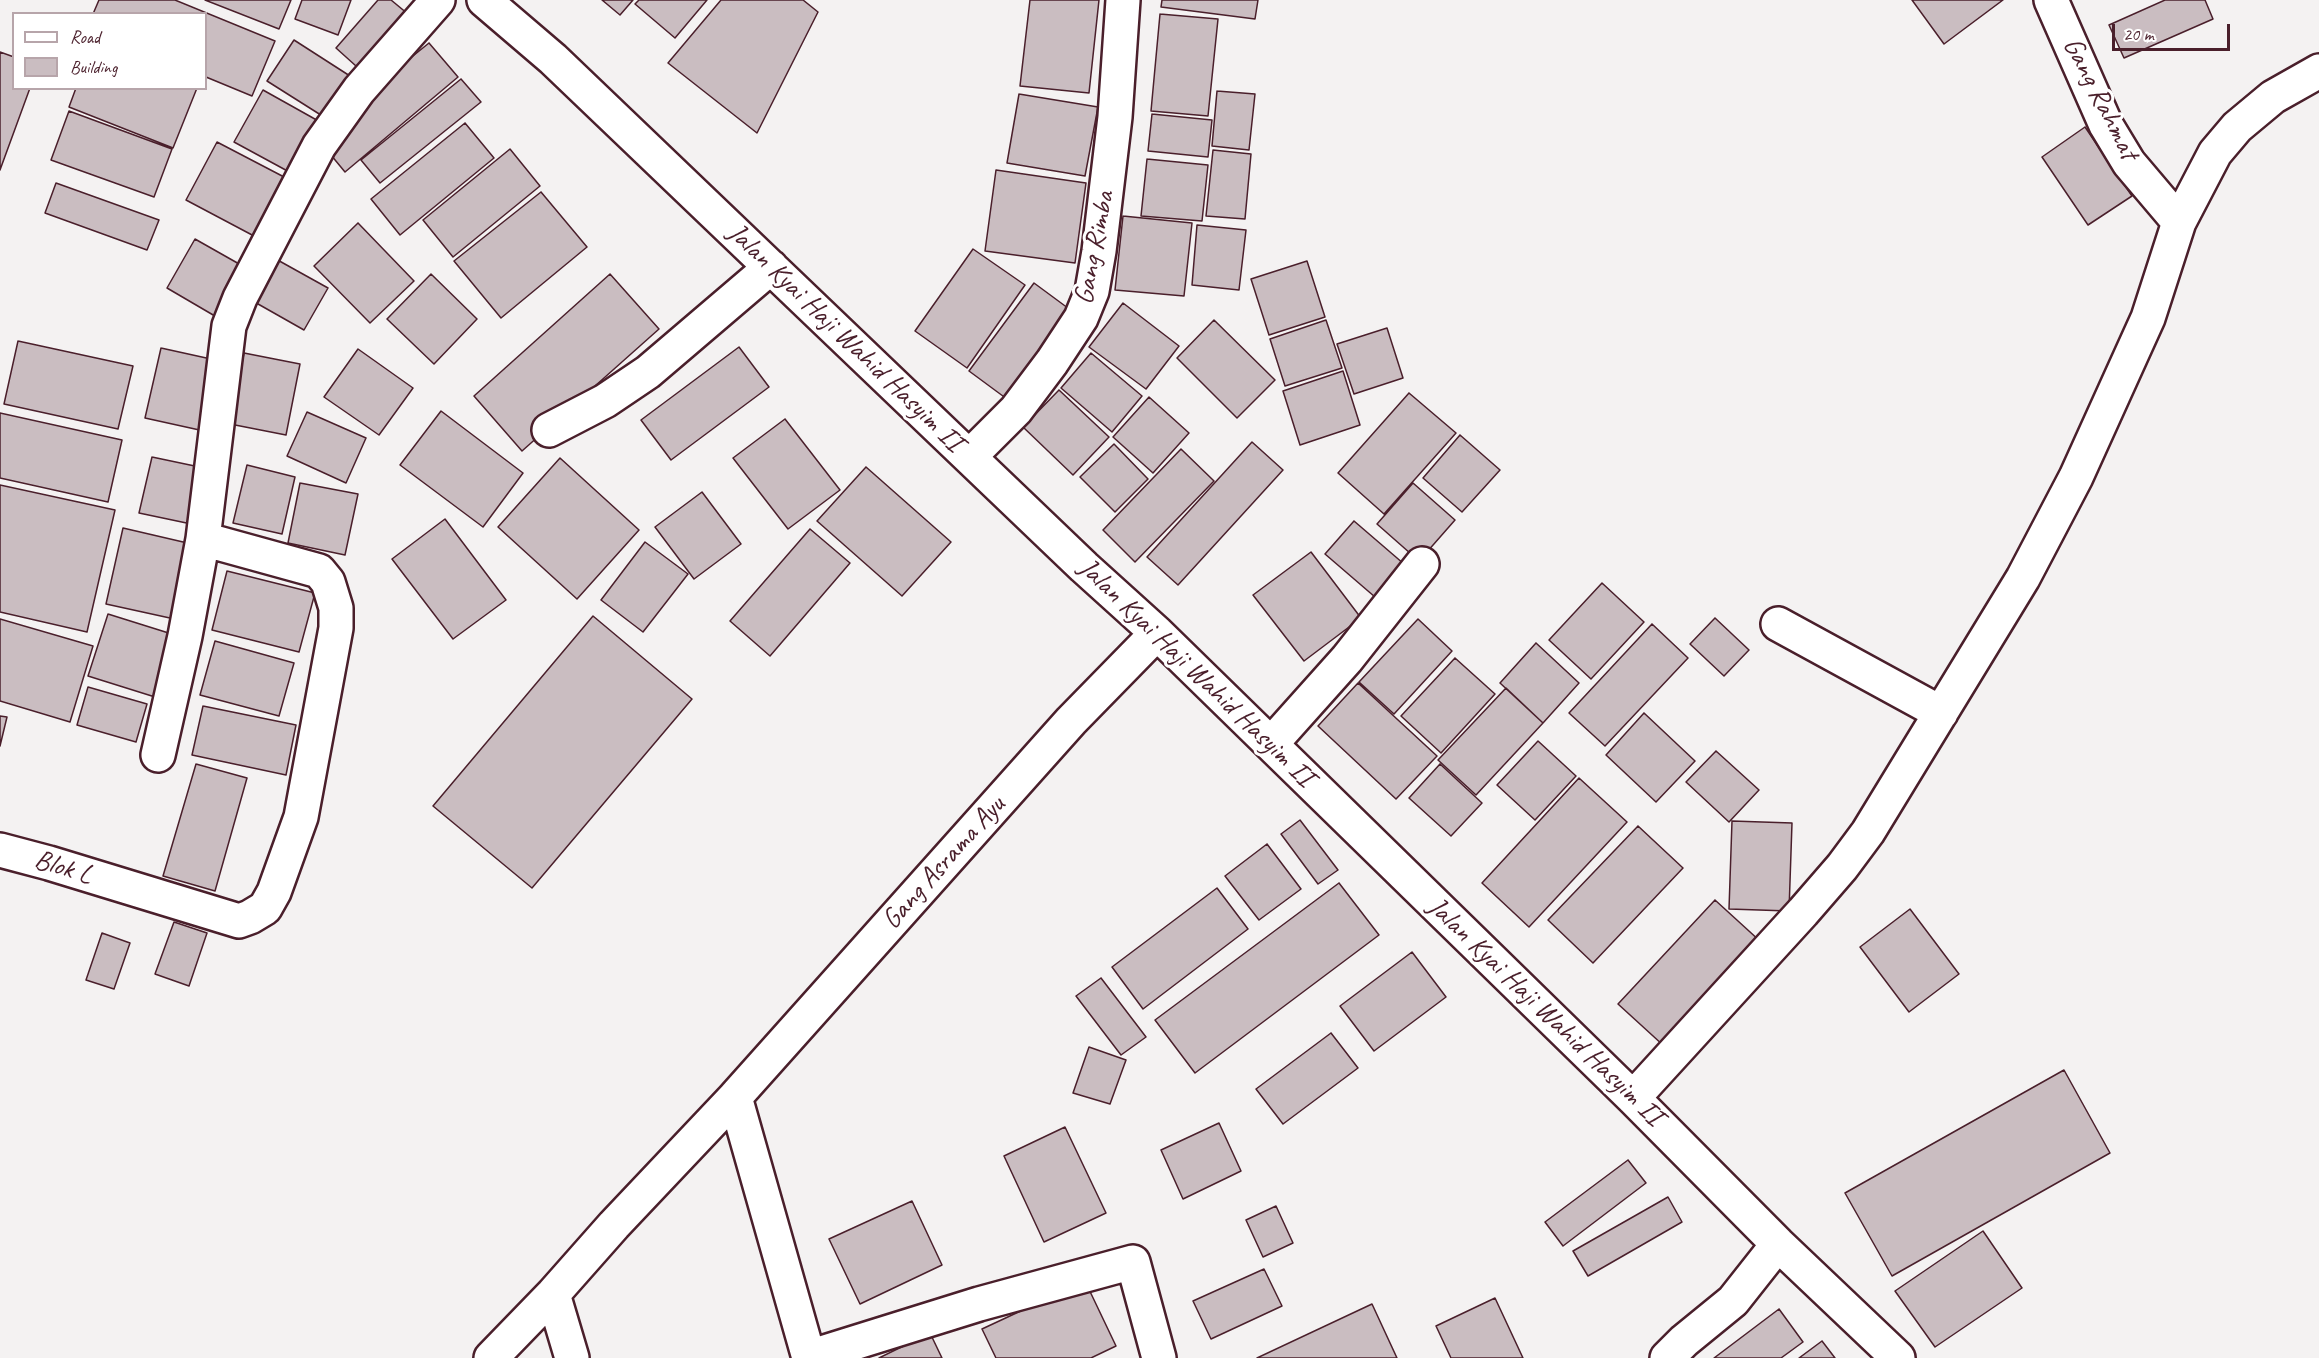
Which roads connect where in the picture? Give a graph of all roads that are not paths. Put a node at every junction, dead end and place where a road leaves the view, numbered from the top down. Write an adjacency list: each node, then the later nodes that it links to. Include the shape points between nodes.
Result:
1 (438, 0): 10 (street, via 359,90 319,146 240,298 224,354)
2 (483, 0): 7 (street, Jalan Kyai Haji Wahid Hasyim II, via 553,59)
3 (1123, 0): 9 (street, Gang Rimba, via 1115,117 1092,291 1081,318 1052,362 1016,410)
4 (2051, 0): 6 (street, Gang Rahmat, via 2106,125 2129,163)
5 (2319, 71): 6 (street, via 2273,97 2237,127 2215,153)
6 (2179, 222): 14 (street, via 2148,318 2076,477 2023,578)
7 (771, 267): 8 (street, via 648,372 605,401); 9 (street, Jalan Kyai Haji Wahid Hasyim II)
8 (549, 430)
9 (969, 457): 13 (street, Jalan Kyai Haji Wahid Hasyim II)
10 (203, 539): 16 (street); 17 (street, Blok L, via 319,571 328,582 336,608 336,628 302,817 265,908 239,921)
11 (1422, 564): 15 (street, via 1347,659)
12 (1778, 624): 14 (street)
13 (1157, 633): 15 (street, Jalan Kyai Haji Wahid Hasyim II); 18 (street, Gang Asrama Ayu, via 1071,721)
14 (1941, 713): 19 (street, via 1842,867)
15 (1271, 744): 19 (street, Jalan Kyai Haji Wahid Hasyim II)
16 (158, 755)
17 (0, 850)
18 (735, 1097): 21 (street, Gang Asrama Ayu); 22 (street)
19 (1633, 1098): 20 (street, Jalan Kyai Haji Wahid Hasyim II)
20 (1778, 1244): 26 (street, via 1733,1301); 27 (street, Jalan Kyai Haji Wahid Hasyim II)
21 (553, 1294): 23 (street, Gang Asrama Ayu); 24 (street)
22 (809, 1357): 25 (street, via 979,1304 1133,1263)
23 (491, 1358)
24 (572, 1358)
25 (1159, 1358)
26 (1667, 1358)
27 (1898, 1358)

